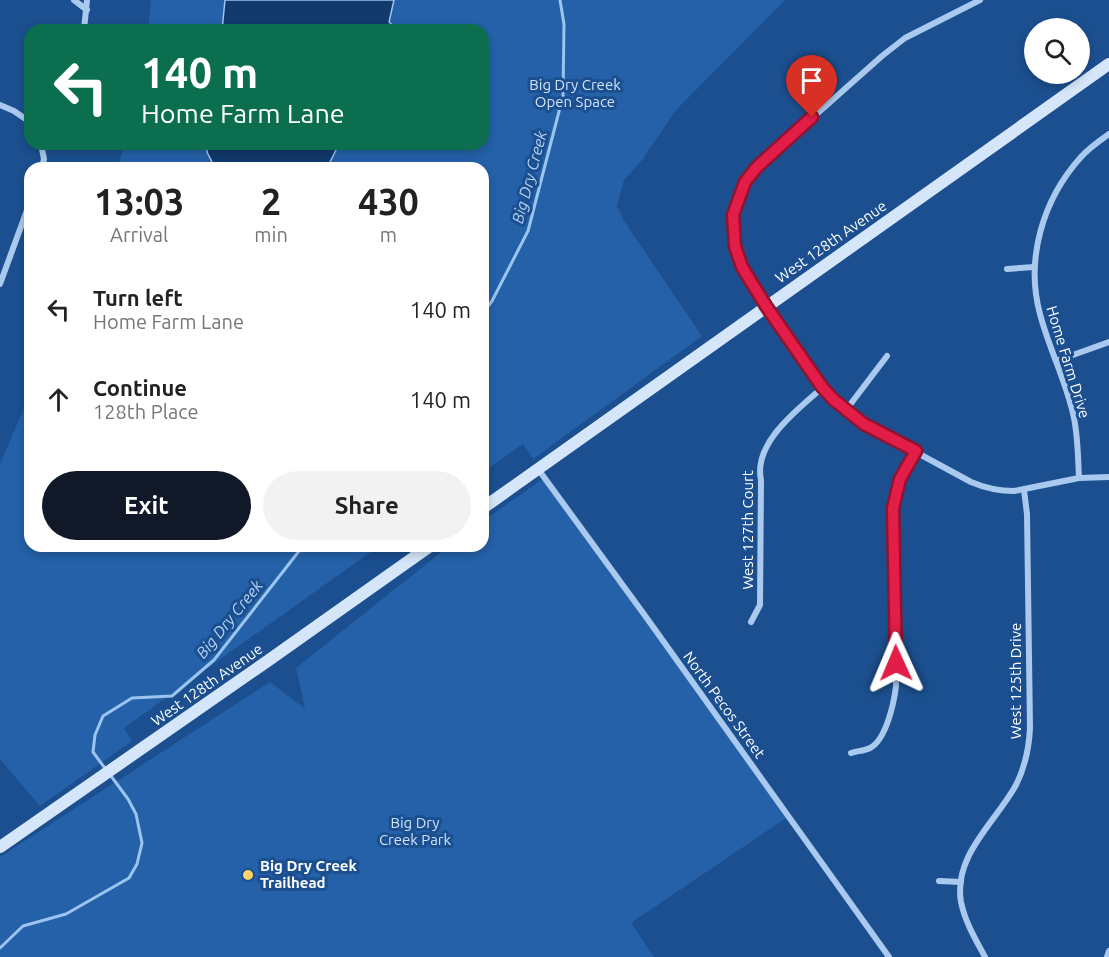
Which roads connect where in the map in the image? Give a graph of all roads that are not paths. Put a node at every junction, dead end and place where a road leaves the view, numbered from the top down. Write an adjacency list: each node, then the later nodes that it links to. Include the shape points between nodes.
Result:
1 (74, 0): 5 (street)
2 (87, 0): 5 (street)
3 (980, 0): 4 (street)
4 (968, 3): 15 (street, via 905,38 882,56 771,153 745,182 733,215 735,246 742,267)
5 (87, 10): 6 (street)
6 (85, 24)
7 (1109, 64): 15 (main road, West 128th Avenue)
8 (0, 105): 9 (street)
9 (24, 117)
10 (1109, 134): 12 (street, Home Farm Drive, via 1083,156 1061,183 1041,229)
11 (24, 218): 14 (street)
12 (1034, 267): 13 (street); 18 (street, Home Farm Drive, via 1038,309)
13 (1007, 269)
14 (0, 284)
15 (766, 306): 19 (street); 22 (main road, West 128th Avenue)
16 (1109, 342): 18 (street)
17 (887, 356): 20 (street)
18 (1056, 361): 24 (street, Home Farm Drive, via 1075,420)
19 (822, 387): 20 (street); 28 (street, West 127th Court, via 785,420 761,463 760,605)
20 (846, 410): 21 (street)
21 (916, 451): 25 (street, via 987,488); 29 (street, via 900,479 893,508 894,704 876,743)
22 (538, 469): 26 (main road, West 128th Avenue); 34 (street, North Pecos Street)
23 (1109, 477): 24 (street)
24 (1080, 478): 25 (street)
25 (1024, 490): 32 (street, West 125th Drive, via 1029,745 1019,779 970,854)
26 (489, 504)
27 (422, 552): 30 (main road, West 128th Avenue)
28 (751, 622)
29 (850, 753)
30 (0, 848)
31 (939, 882): 32 (street)
32 (962, 882): 35 (street, West 125th Drive, via 964,914)
33 (1109, 951): 36 (street)
34 (889, 957)
35 (985, 957)
36 (1107, 957)

